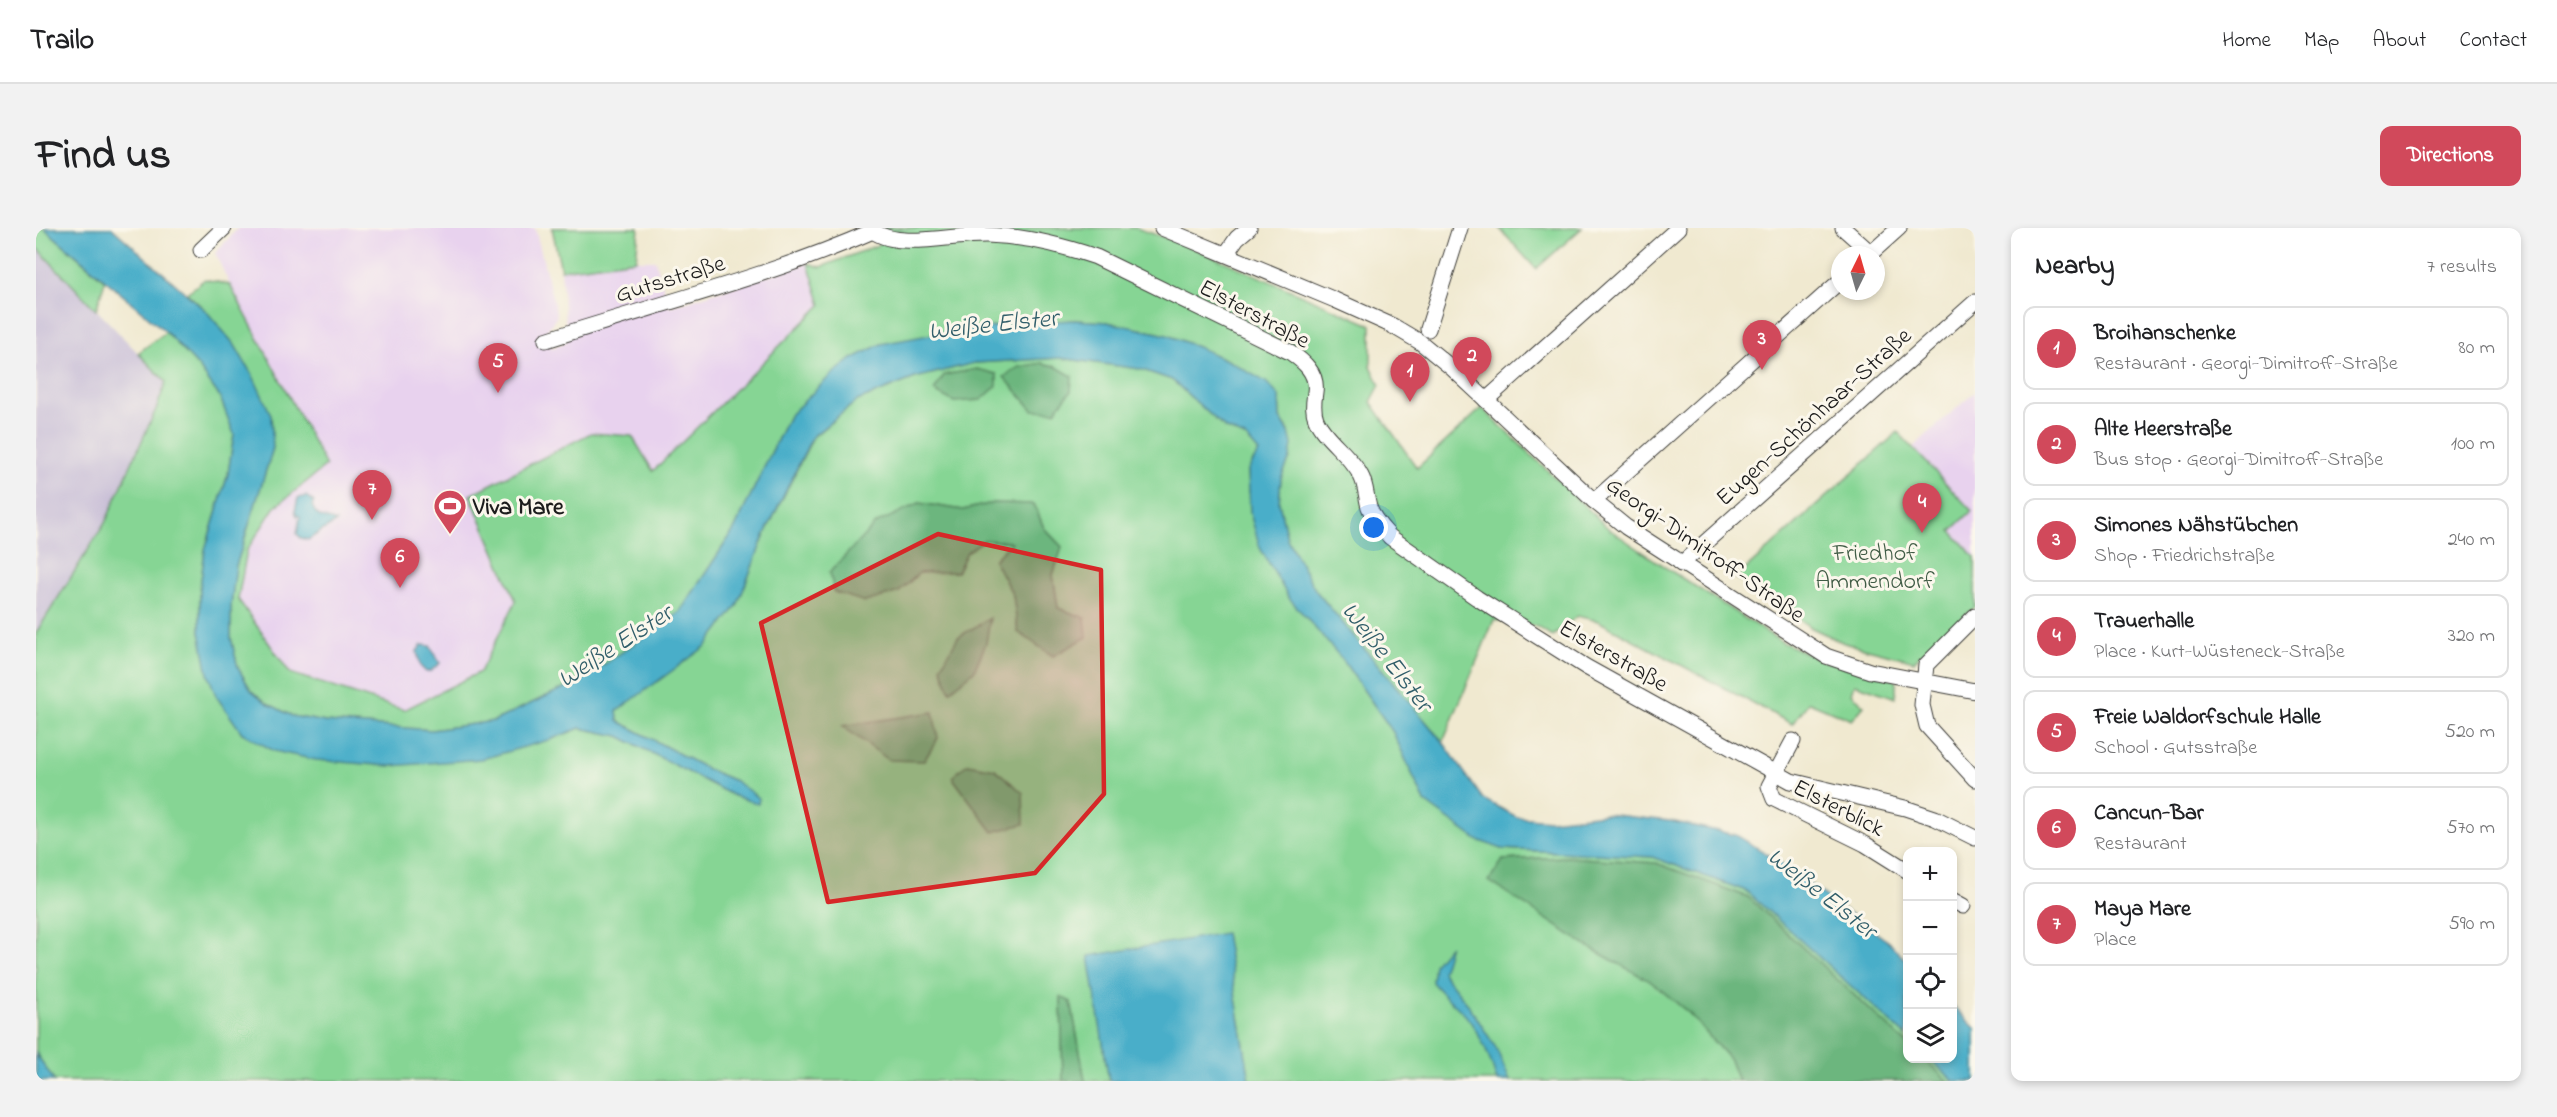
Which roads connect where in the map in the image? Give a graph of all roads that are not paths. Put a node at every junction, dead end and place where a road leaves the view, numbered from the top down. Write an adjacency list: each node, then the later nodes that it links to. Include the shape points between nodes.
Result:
1 (224, 228): 11 (street)
2 (1162, 228): 12 (street, Georgi-Dimitroff-Straße)
3 (1249, 228): 12 (street)
4 (1460, 228): 15 (street)
5 (1678, 228): 17 (street)
6 (1844, 228): 9 (street)
7 (1899, 228): 10 (street)
8 (873, 230): 16 (street, Gutsstraße, via 707,291); 24 (street, Elsterstraße, via 880,236 913,240 988,235 1065,247 1104,261 1290,352 1305,363 1312,376 1316,419 1362,477 1370,510 1390,537 1586,667)
9 (1862, 246)
10 (1879, 246)
11 (201, 250)
12 (1226, 254): 17 (street, Georgi-Dimitroff-Straße, via 1393,326 1436,353)
13 (1831, 289): 18 (street)
14 (1975, 302): 19 (street, Eugen-Schönhaar-Straße)
15 (1428, 329)
16 (546, 340)
17 (1486, 400): 18 (street, Georgi-Dimitroff-Straße)
18 (1594, 501): 19 (street, Georgi-Dimitroff-Straße)
19 (1681, 564): 21 (street, Georgi-Dimitroff-Straße, via 1826,656 1870,671)
20 (1975, 616): 21 (street, via 1926,665)
21 (1923, 681): 22 (street, Georgi-Dimitroff-Straße); 25 (street, via 1922,705 1927,726)
22 (1975, 691)
23 (1793, 741): 24 (street)
24 (1776, 773): 26 (street, Elsterstraße, via 1803,784 1905,808); 27 (street, Elsterblick, via 1769,786 1774,799 1865,844)
25 (1975, 779)
26 (1975, 838)
27 (1903, 868)

